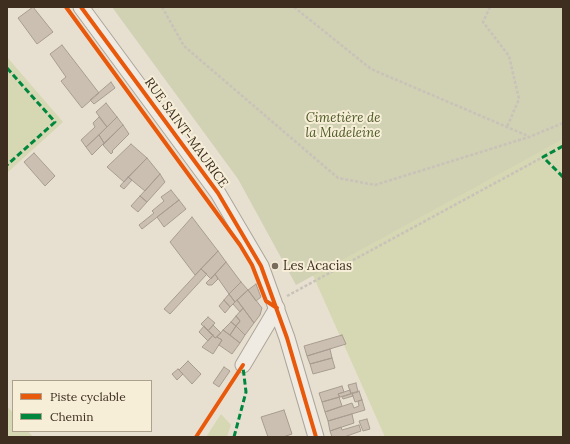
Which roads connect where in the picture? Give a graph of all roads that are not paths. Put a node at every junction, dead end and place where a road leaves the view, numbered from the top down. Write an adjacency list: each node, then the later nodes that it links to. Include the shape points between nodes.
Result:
1 (80, 7): 2 (street, RUE SAINT-MAURICE, via 218,193 261,266)
2 (277, 308): 3 (street); 4 (street, RUE SAINT-MAURICE)
3 (243, 365)
4 (316, 437)

